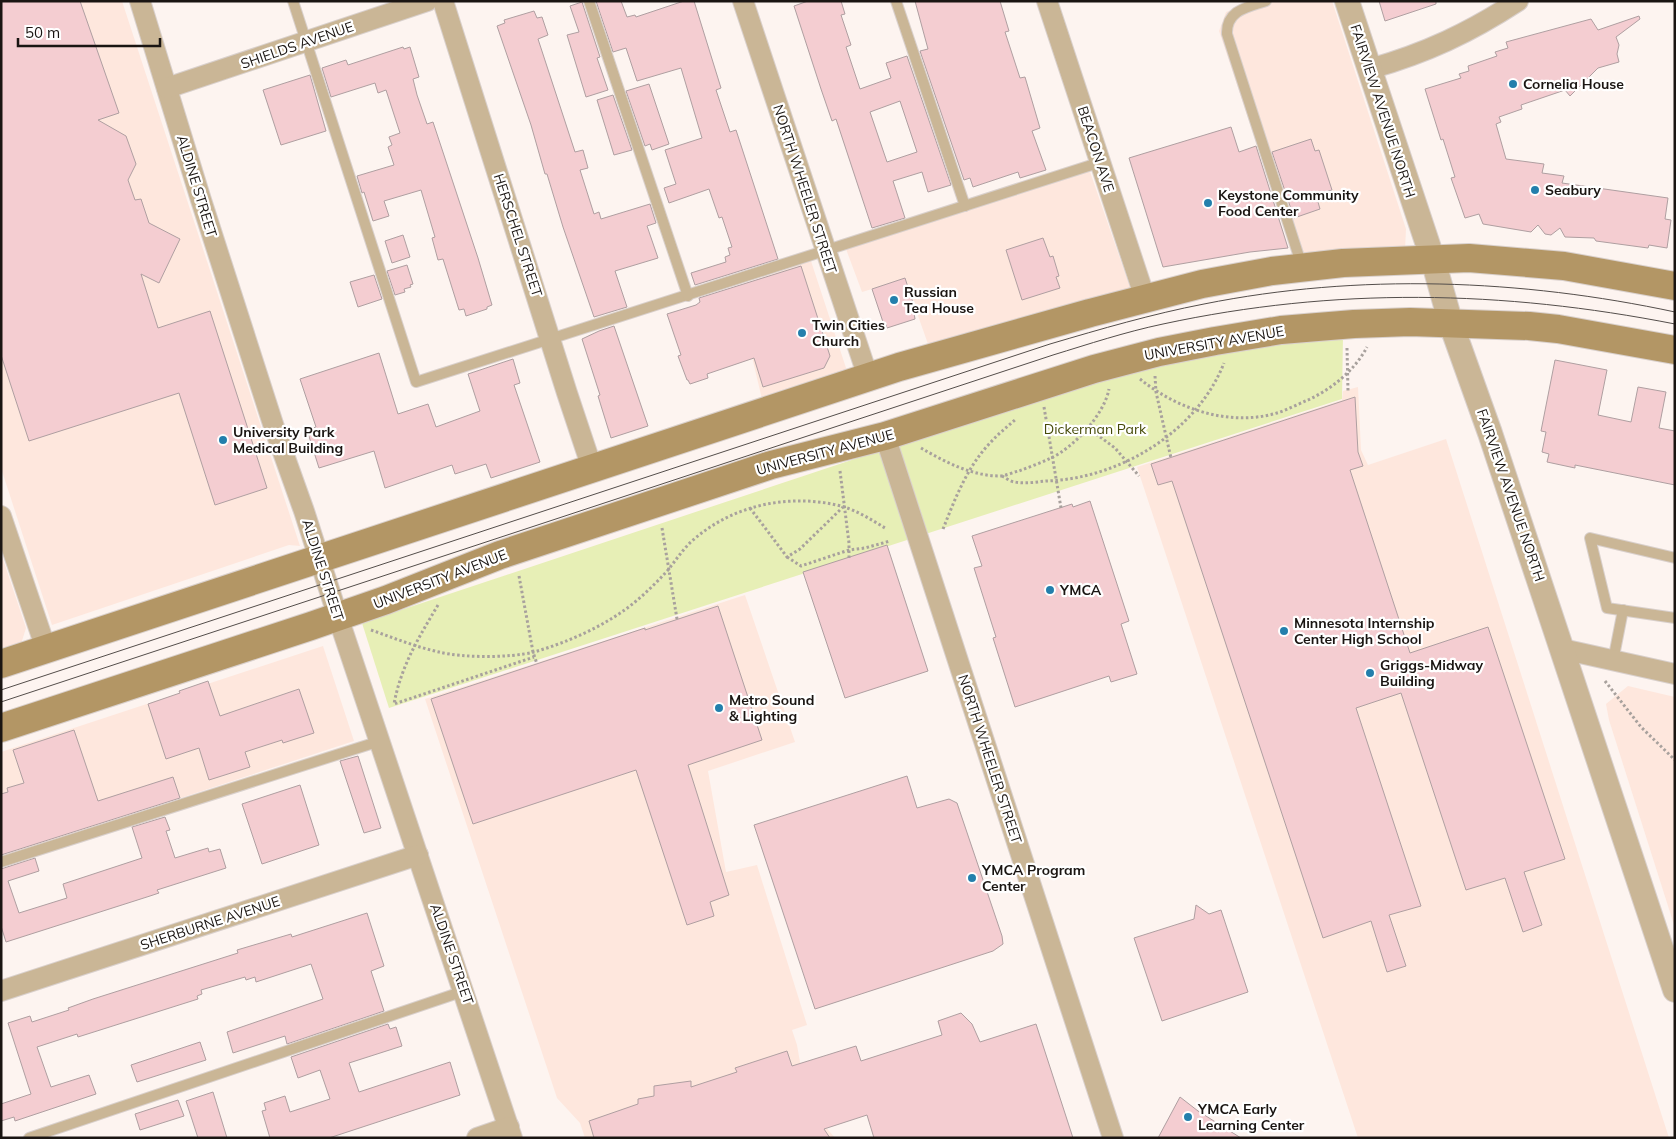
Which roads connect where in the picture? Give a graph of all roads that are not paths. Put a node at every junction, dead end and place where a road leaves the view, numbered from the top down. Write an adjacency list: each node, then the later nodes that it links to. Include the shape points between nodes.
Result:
1 (140, 1): 14 (street, ALDINE STREET)
2 (293, 1): 12 (lane)
3 (427, 1): 12 (street, SHIELDS AVENUE)
4 (443, 1): 24 (street, HERSCHEL STREET)
5 (589, 1): 21 (lane)
6 (744, 1): 17 (street, NORTH WHEELER STREET)
7 (896, 1): 16 (lane)
8 (1048, 1): 15 (street, BEACON AVE)
9 (1266, 1): 19 (lane, via 1234,14 1226,26 1227,34)
10 (1347, 1): 13 (street, FAIRVIEW AVENUE NORTH)
11 (1518, 1): 13 (street, via 1446,43)
12 (306, 41): 14 (street, SHIELDS AVENUE); 24 (lane, via 416,382)
13 (1370, 69): 18 (street, FAIRVIEW AVENUE NORTH)
14 (167, 88): 30 (street, ALDINE STREET)
15 (1101, 162): 16 (lane); 22 (street, BEACON AVE)
16 (965, 206): 17 (lane)
17 (825, 252): 21 (lane); 26 (street, NORTH WHEELER STREET)
18 (1432, 260): 19 (main road); 20 (main road, via 1469,258 1564,266); 23 (street, FAIRVIEW AVENUE NORTH)
19 (1302, 267): 22 (main road, via 1240,276)
20 (1675, 286)
21 (688, 296): 24 (lane)
22 (1145, 298): 26 (main road)
23 (1451, 324): 25 (main road, UNIVERSITY AVENUE, via 1558,329); 27 (main road, UNIVERSITY AVENUE, via 1344,325 1281,330 1206,342 1094,370); 36 (street, FAIRVIEW AVENUE NORTH)
24 (551, 338): 28 (street, HERSCHEL STREET)
25 (1675, 350)
26 (868, 377): 28 (main road)
27 (885, 436): 33 (main road, UNIVERSITY AVENUE, via 771,465 500,555); 50 (street, NORTH WHEELER STREET)
28 (592, 468): 30 (main road)
29 (1, 516): 35 (street)
30 (320, 558): 33 (street, ALDINE STREET); 35 (main road)
31 (1675, 558): 32 (lane, via 1590,538 1607,608)
32 (1623, 610): 34 (lane); 37 (lane)
33 (338, 617): 40 (main road, UNIVERSITY AVENUE); 41 (street, ALDINE STREET)
34 (1675, 618)
35 (46, 649): 38 (main road)
36 (1562, 649): 37 (street); 45 (street, FAIRVIEW AVENUE NORTH)
37 (1614, 661): 39 (street)
38 (1, 664)
39 (1675, 674)
40 (1, 728)
41 (380, 741): 42 (street, ALDINE STREET); 43 (lane)
42 (418, 855): 44 (street, SHERBURNE AVENUE); 46 (street, ALDINE STREET)
43 (1, 862)
44 (1, 990)
45 (1675, 990)
46 (464, 991): 47 (street, ALDINE STREET); 48 (lane)
47 (510, 1133): 49 (street)
48 (29, 1138)
49 (477, 1138)
50 (1113, 1138)

